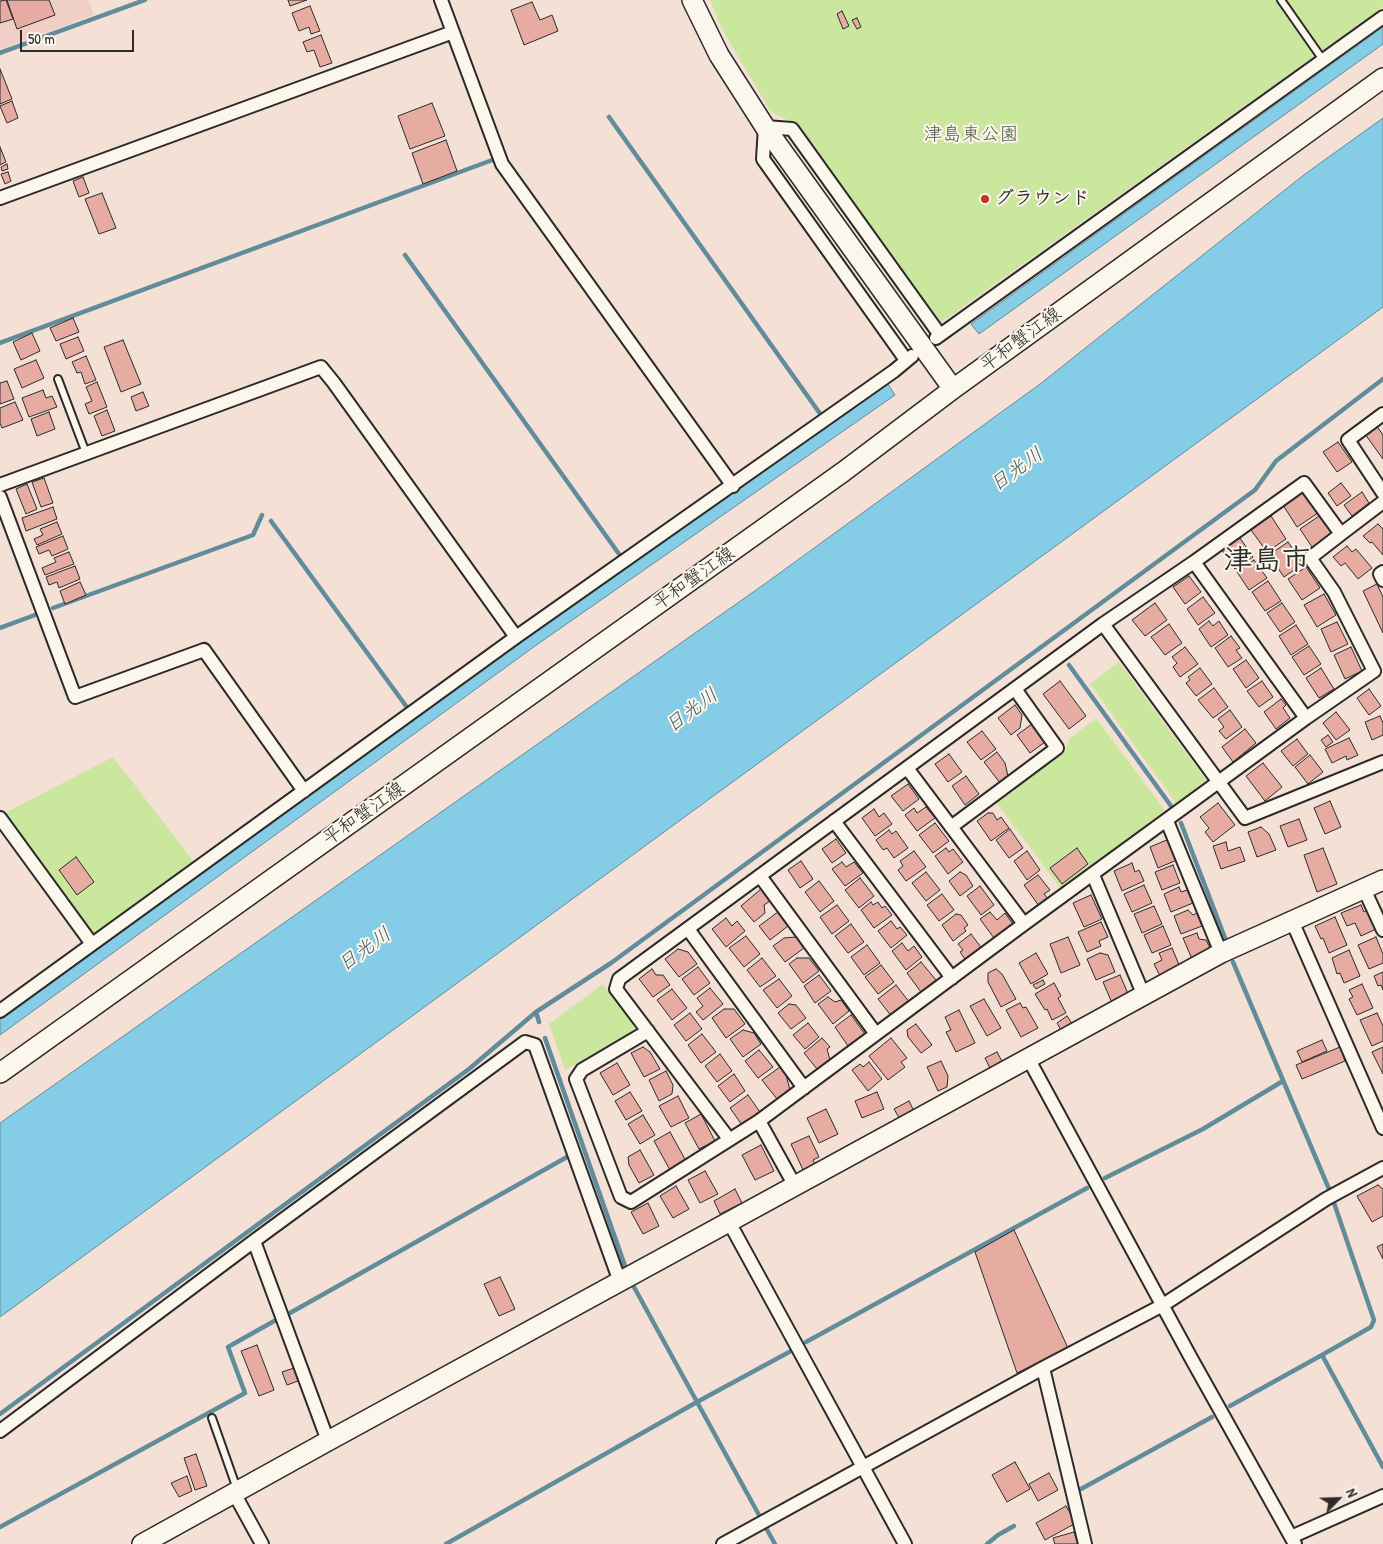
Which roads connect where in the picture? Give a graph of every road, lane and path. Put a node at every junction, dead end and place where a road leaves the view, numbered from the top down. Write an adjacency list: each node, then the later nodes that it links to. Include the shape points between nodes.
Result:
1 (441, 0): 5 (street)
2 (692, 0): 8 (street, via 719,55)
3 (1281, 0): 6 (lane)
4 (1383, 17): 6 (street)
5 (453, 32): 9 (street); 15 (street, via 502,164)
6 (1324, 60): 8 (street, via 938,336 792,129)
7 (1383, 78): 11 (street, 平和蟹江線)
8 (765, 127): 11 (street); 15 (street, via 763,158 909,358)
9 (0, 198)
10 (58, 378): 13 (lane)
11 (953, 389): 51 (street, 平和蟹江線, via 843,472)
12 (1383, 414): 16 (street, via 1348,440)
13 (86, 453): 14 (street); 24 (street, via 321,367)
14 (0, 485)
15 (732, 486): 24 (street)
16 (1383, 494)
17 (0, 497): 30 (street, via 74,697 204,650)
18 (1383, 502): 19 (street)
19 (1341, 534): 20 (street, via 1304,484); 26 (street, via 1310,558 1334,592 1374,671)
20 (1194, 562): 23 (street); 26 (street)
21 (1383, 572): 22 (street, via 1380,574)
22 (1383, 580)
23 (1103, 624): 25 (street); 29 (street)
24 (516, 637): 30 (street)
25 (1015, 689): 28 (street); 34 (street, via 1057,748)
26 (1306, 718): 29 (street)
27 (1383, 762): 29 (street, via 1245,818)
28 (907, 768): 32 (street); 34 (street)
29 (1219, 783): 33 (street)
30 (304, 791): 43 (street)
31 (0, 818): 43 (street)
32 (834, 822): 36 (street); 45 (street)
33 (1167, 822): 35 (street); 44 (street)
34 (951, 827): 40 (street)
35 (1093, 875): 40 (street); 46 (street)
36 (760, 876): 41 (street); 49 (street)
37 (1383, 880): 38 (street)
38 (1364, 889): 39 (street); 42 (street)
39 (1292, 921): 44 (street); 54 (street)
40 (1024, 924): 45 (street)
41 (688, 929): 48 (street, via 620,979 616,989); 52 (street)
42 (1383, 930)
43 (92, 944): 47 (street)
44 (1221, 953): 46 (street)
45 (952, 978): 49 (street)
46 (1144, 996): 50 (street)
47 (0, 1011)
48 (648, 1031): 55 (street); 55 (street, via 582,1070 576,1079 621,1197 631,1202)
49 (876, 1034): 52 (street)
50 (1028, 1058): 57 (street); 61 (street)
51 (0, 1073)
52 (804, 1088): 53 (street)
53 (759, 1121): 55 (street); 57 (street)
54 (1383, 1128)
55 (729, 1139)
56 (1383, 1168): 61 (street, via 1326,1199)
57 (795, 1186): 58 (street)
58 (729, 1222): 60 (street); 66 (street)
59 (254, 1241): 60 (street, via 525,1042 535,1045); 64 (street); 65 (street)
60 (620, 1282): 65 (street)
61 (1163, 1305): 62 (street); 69 (street)
62 (1043, 1368): 66 (street); 74 (street)
63 (212, 1418): 67 (lane)
64 (0, 1431)
65 (328, 1441): 67 (street)
66 (863, 1467): 72 (street); 73 (street)
67 (236, 1492): 70 (street); 71 (street)
68 (1383, 1496): 69 (street)
69 (1292, 1542)
70 (142, 1544)
71 (262, 1544)
72 (722, 1544)
73 (906, 1544)
74 (1085, 1544)

